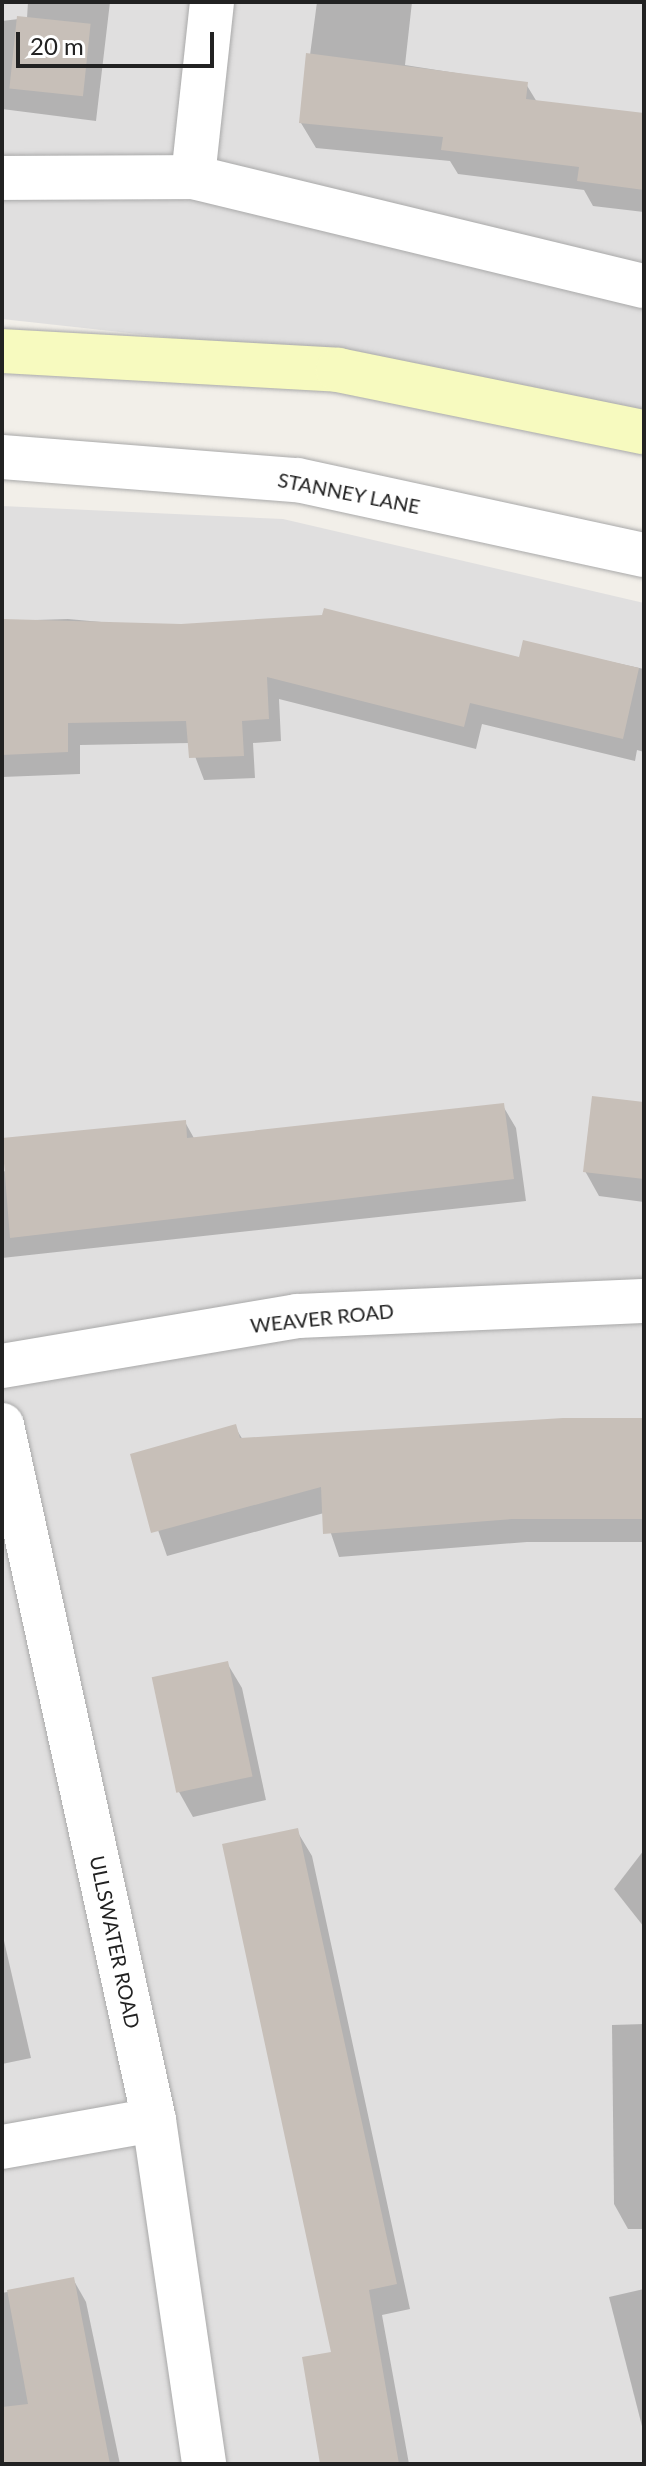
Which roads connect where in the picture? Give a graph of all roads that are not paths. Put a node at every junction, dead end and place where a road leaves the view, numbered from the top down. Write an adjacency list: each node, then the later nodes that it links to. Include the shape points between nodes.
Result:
1 (212, 2): 2 (street)
2 (193, 177): 3 (street); 4 (street)
3 (2, 178)
4 (644, 286)
5 (2, 351): 6 (main road, via 338,370)
6 (644, 432)
7 (2, 457): 8 (street, STANNEY LANE, via 297,480)
8 (644, 555)
9 (644, 1301): 10 (street, WEAVER ROAD, via 297,1316)
10 (2, 1366)
11 (2, 1425): 12 (street, ULLSWATER ROAD)
12 (154, 2120): 13 (street); 14 (street, ULLSWATER ROAD)
13 (2, 2147)
14 (204, 2464)

